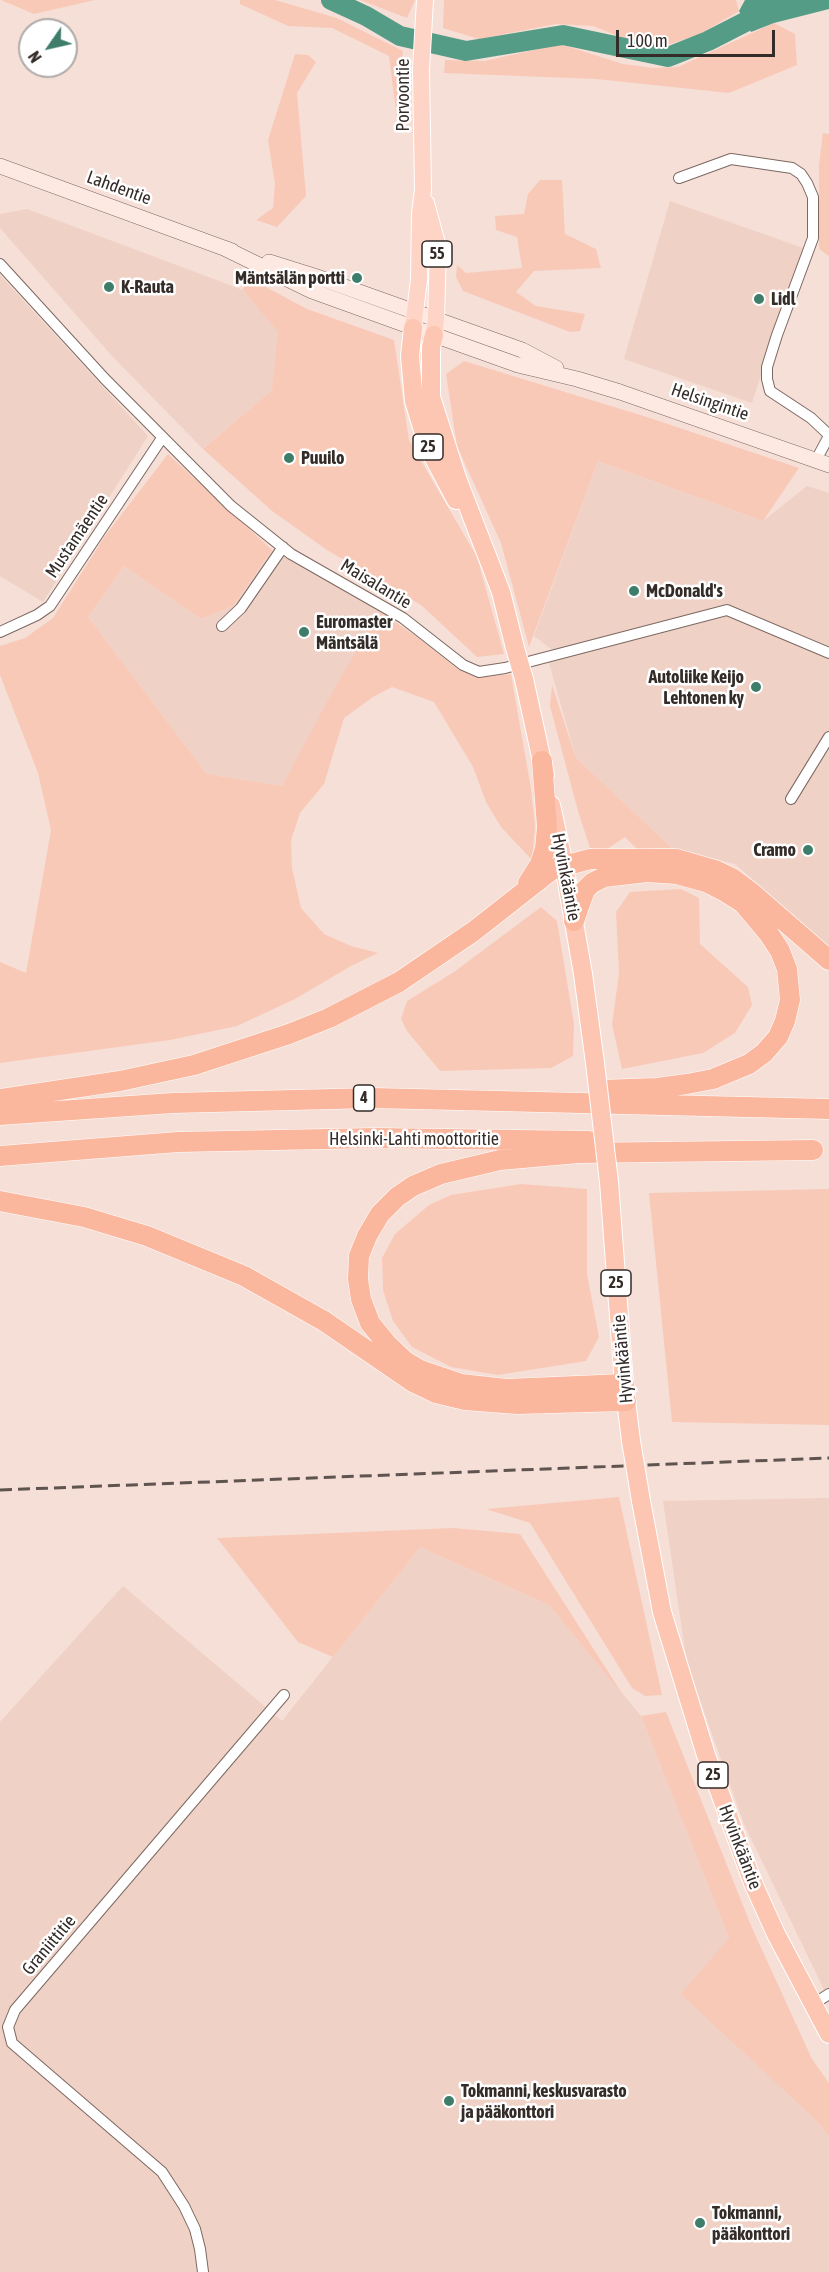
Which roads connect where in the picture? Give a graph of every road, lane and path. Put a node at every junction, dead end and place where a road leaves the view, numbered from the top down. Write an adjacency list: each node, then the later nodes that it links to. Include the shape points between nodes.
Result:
1 (425, 4): 4 (main road, Porvoontie / 55, via 421,70)
2 (0, 166): 6 (main road, Lahdentie, via 224,248 312,291)
3 (679, 178): 8 (street, via 731,159 792,168 807,183 813,197 813,238 777,335 766,379 770,392 811,418)
4 (423, 190): 6 (main road, Porvoontie / 55); 7 (main road, Porvoontie / 55, via 438,247)
5 (0, 264): 9 (street, Maisalantie)
6 (414, 320): 7 (main road, Lahdentie); 12 (highway, Hyvinkääntie / 25, via 414,401 428,447)
7 (435, 327): 10 (main road, Helsingintie, via 518,365 577,379); 12 (highway, Hyvinkääntie / 25, via 431,397)
8 (829, 435): 10 (street)
9 (162, 438): 11 (street, Maisalantie, via 231,506); 14 (street, Mustamäentie, via 50,606)
10 (823, 463)
11 (283, 547): 13 (street, via 241,608); 15 (street, Maisalantie, via 403,618 463,666 479,672 727,610)
12 (487, 554): 17 (highway, Hyvinkääntie / 25, bridge, via 501,592)
13 (222, 626)
14 (0, 632)
15 (829, 653)
16 (829, 737): 18 (street)
17 (542, 761): 19 (highway, Hyvinkääntie / 25); 20 (highway, via 545,849 534,876)
18 (791, 799)
19 (564, 865): 20 (highway); 21 (highway, Hyvinkääntie / 25); 22 (highway, via 590,859 668,858 715,870 752,893)
20 (516, 896): 24 (highway, via 399,982 289,1034 194,1065)
21 (574, 921): 23 (highway, via 585,890 604,877 622,873 677,874 724,891 756,917 780,951 787,969 790,1000 778,1037 749,1064 713,1079 687,1084); 30 (highway, Hyvinkääntie / 25, bridge, via 609,1182)
22 (829, 960)
23 (414, 1097): 25 (highway, 4); 26 (highway, 4, via 173,1103)
24 (0, 1099)
25 (829, 1109)
26 (0, 1115)
27 (821, 1150): 28 (highway, Helsinki-Lahti moottoritie, via 574,1140 396,1138 178,1142); 30 (highway, via 578,1153 500,1160 441,1174 413,1186 380,1214 359,1256 361,1299 370,1323 405,1361 461,1384)
28 (0, 1156)
29 (0, 1201): 30 (highway, via 84,1217 147,1236 244,1276 324,1321 413,1382 436,1393 465,1400 517,1404)
30 (625, 1392): 33 (highway, Hyvinkääntie / 25, bridge, via 662,1612 706,1755 753,1882)
31 (284, 1695): 35 (street, Graniittitie, via 15,2010 8,2027 12,2043 162,2172 195,2229)
32 (829, 1994): 33 (street)
33 (812, 2005): 34 (highway, Hyvinkääntie / 25)
34 (829, 2034)
35 (202, 2272)

